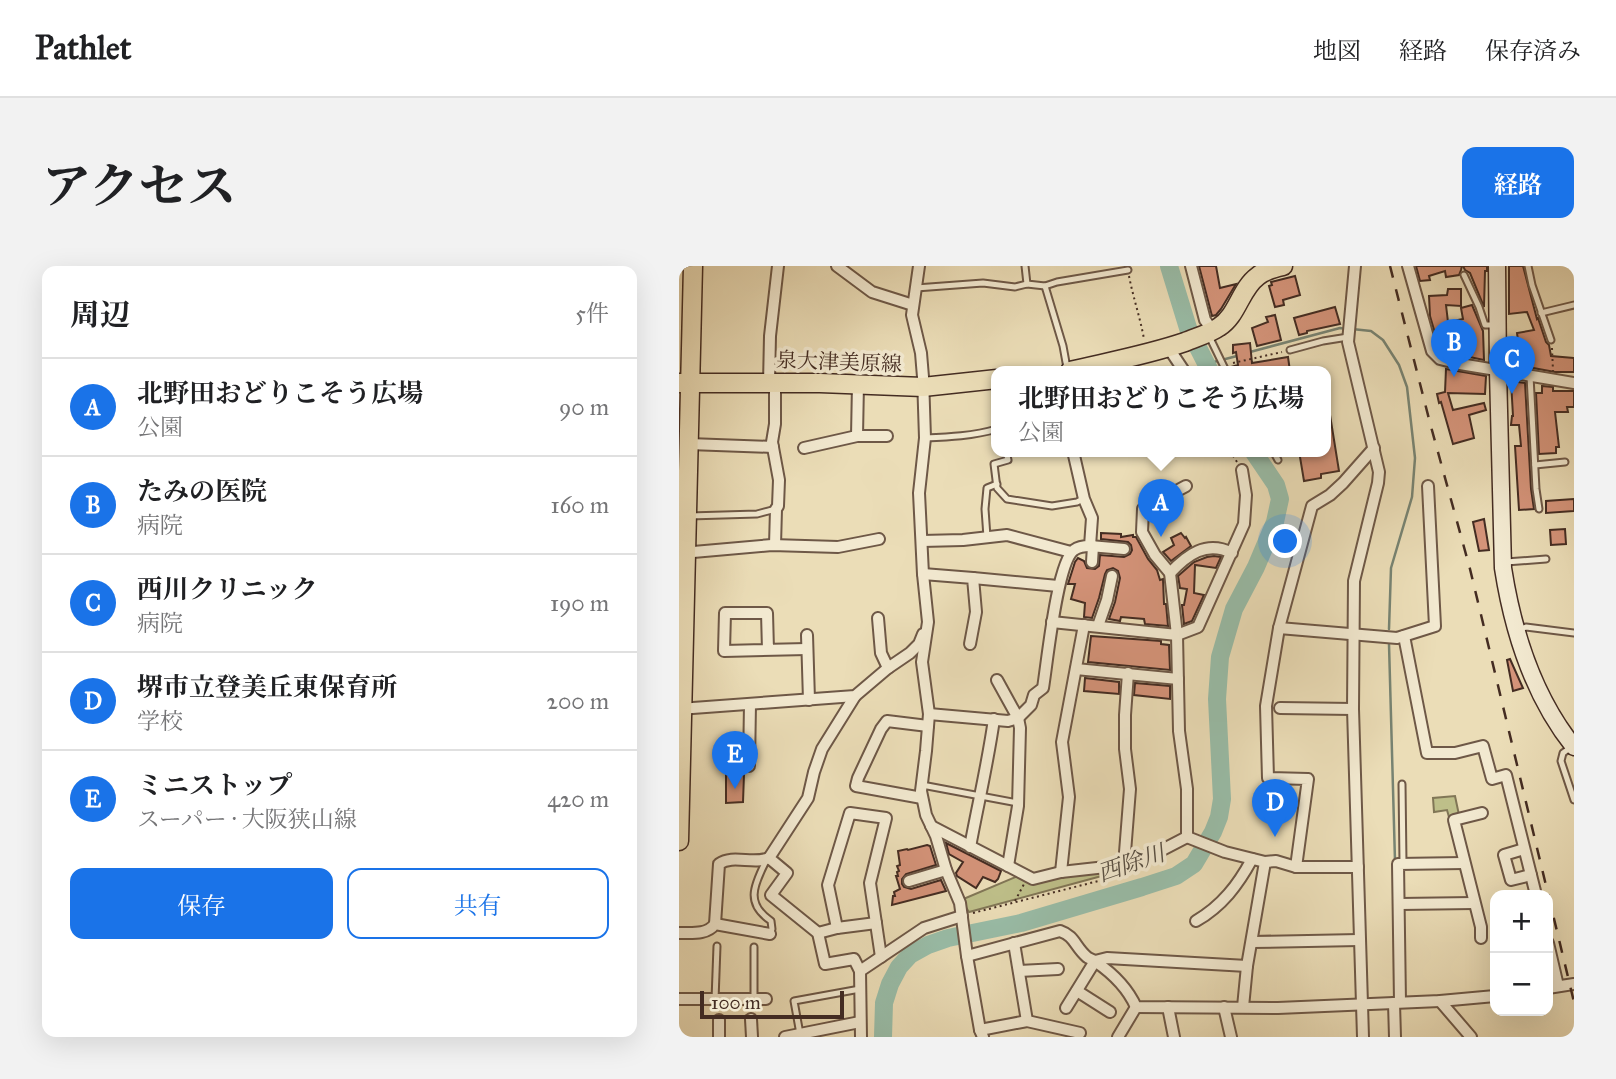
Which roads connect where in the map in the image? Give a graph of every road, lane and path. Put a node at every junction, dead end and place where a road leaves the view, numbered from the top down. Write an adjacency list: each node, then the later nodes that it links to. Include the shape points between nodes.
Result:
1 (693, 266): 17 (main road)
2 (778, 266): 38 (street, via 770,336)
3 (837, 266): 18 (street, via 871,292)
4 (919, 266): 16 (street)
5 (1025, 266): 14 (lane)
6 (1191, 266): 22 (street)
7 (1283, 266): 22 (main road, via 1251,282 1231,316)
8 (1355, 266): 23 (street)
9 (1408, 266): 33 (street, via 1432,351 1440,359)
10 (1497, 266): 21 (street)
11 (1528, 266): 20 (lane)
12 (1128, 270): 15 (lane); 27 (path)
13 (1464, 275): 21 (lane, via 1485,325)
14 (1027, 284): 15 (lane); 16 (lane)
15 (1045, 286): 28 (lane)
16 (916, 288): 18 (street)
17 (686, 297): 37 (main road)
18 (913, 304): 41 (street)
19 (1574, 305): 20 (lane)
20 (1541, 313): 24 (lane)
21 (1498, 325): 33 (street)
22 (1208, 333): 25 (main road); 31 (lane)
23 (1348, 337): 26 (lane); 49 (street)
24 (1551, 341): 36 (path)
25 (1170, 346): 27 (main road); 30 (street)
26 (1290, 350): 32 (path)
27 (1148, 353): 29 (main road)
28 (1068, 366)
29 (1091, 366)
30 (1181, 366)
31 (1224, 366)
32 (1226, 366)
33 (1498, 370): 34 (street); 75 (street)
34 (1530, 376): 36 (street); 55 (lane)
35 (991, 380): 41 (main road, 泉大津美原線)
36 (1554, 380): 39 (street)
37 (685, 382): 38 (main road, 泉大津美原線); 46 (main road)
38 (772, 383): 40 (main road, 泉大津美原線); 47 (street)
39 (1574, 383)
40 (858, 384): 41 (main road, 泉大津美原線); 43 (street)
41 (923, 387): 45 (street)
42 (991, 430): 45 (lane)
43 (857, 436): 44 (street); 48 (street)
44 (887, 436)
45 (925, 438): 66 (street, via 919,493)
46 (689, 444): 47 (street); 63 (main road)
47 (772, 447): 61 (street, via 779,480)
48 (804, 448)
49 (1374, 448): 86 (street, via 1343,483 1312,506); 88 (street, via 1378,483 1354,581)
50 (1007, 457): 57 (lane, via 994,464)
51 (1074, 457): 60 (street)
52 (1276, 457): 53 (lane)
53 (1278, 460)
54 (1565, 462): 55 (lane)
55 (1535, 465): 62 (lane)
56 (1242, 470): 72 (street, via 1244,524)
57 (997, 484): 60 (lane, via 1007,499 1052,506); 64 (lane, via 987,488)
58 (1186, 486): 76 (street, via 1143,509 1142,532)
59 (1428, 486): 92 (street, via 1436,626)
60 (1084, 499): 68 (street, via 1092,517)
61 (776, 509): 63 (lane); 67 (street)
62 (1539, 509)
63 (687, 516): 71 (main road)
64 (987, 537): 66 (street); 70 (street, via 1007,534)
65 (879, 540): 67 (street, via 838,547)
66 (922, 541): 77 (street)
67 (775, 545): 71 (street)
68 (1091, 546): 69 (street); 70 (street); 74 (street)
69 (1123, 549)
70 (1071, 552): 80 (street)
71 (683, 553): 107 (main road)
72 (1232, 553): 76 (street, via 1209,547 1183,559); 91 (street, via 1198,627)
73 (1546, 559): 75 (lane)
74 (1092, 562)
75 (1502, 563): 87 (street)
76 (1170, 573): 91 (street)
77 (923, 574): 79 (street); 82 (street)
78 (1112, 576): 85 (street)
79 (974, 578): 80 (street); 93 (street, via 976,612)
80 (1058, 586): 83 (street)
81 (878, 618): 98 (street, via 881,653)
82 (928, 622): 96 (street); 97 (street)
83 (1052, 622): 84 (street); 110 (street, via 1043,688)
84 (1084, 625): 85 (street); 99 (street)
85 (1098, 626): 91 (street)
86 (1279, 628): 88 (street); 134 (street, via 1266,706 1268,778 1308,779)
87 (1516, 630): 89 (lane, via 1526,627); 113 (street, via 1539,692)
88 (1353, 633): 92 (street); 108 (street)
89 (1574, 634)
90 (807, 635): 94 (street)
91 (1177, 635): 101 (street)
92 (1404, 636): 126 (street, via 1427,753 1483,746 1492,779 1506,775)
93 (970, 644)
94 (807, 649): 95 (street); 104 (street)
95 (768, 650): 95 (street, via 767,613 725,613 724,651)
96 (910, 653): 97 (street); 98 (street)
97 (922, 662): 109 (street)
98 (888, 668): 103 (street)
99 (1076, 669): 100 (street); 137 (street, via 1062,741 1069,797)
100 (1128, 673): 101 (street); 132 (street, via 1125,749 1130,789)
101 (1178, 679): 123 (street)
102 (997, 680): 110 (street)
103 (855, 696): 104 (street); 127 (street, via 823,749 808,798)
104 (809, 700): 105 (street)
105 (750, 704): 107 (street); 114 (street)
106 (1280, 708): 108 (street)
107 (681, 709): 124 (main road)
108 (1353, 709): 135 (street)
109 (929, 713): 111 (street); 112 (street)
110 (1018, 718): 111 (street); 120 (street)
111 (994, 719): 117 (street)
112 (928, 726): 116 (street); 118 (street, via 887,721 856,786)
113 (1573, 747): 119 (lane, via 1563,753 1561,761)
114 (749, 766)
115 (1402, 784): 130 (lane)
116 (922, 785): 117 (lane); 118 (street)
117 (979, 795): 120 (lane); 125 (street)
118 (922, 798): 122 (street)
119 (1574, 800)
120 (1019, 803): 133 (street)
121 (1482, 813): 131 (street, via 1454,820)
122 (931, 826): 125 (street); 136 (street)
123 (1189, 838): 128 (street); 132 (street)
124 (679, 841)
125 (970, 847): 133 (street)
126 (1524, 849): 138 (street); 138 (street, via 1504,855 1511,880)
127 (765, 859): 149 (street, via 719,864); 152 (street, via 787,873 771,895); 153 (lane, via 755,884 755,901 771,921)
128 (1252, 859): 129 (street); 147 (street, via 1224,900)
129 (1265, 862): 134 (street); 156 (street)
130 (1403, 863): 131 (street); 144 (street, via 1398,864)
131 (1464, 863): 145 (street)
132 (1124, 865): 137 (street)
133 (1008, 866): 139 (street)
134 (1296, 867): 135 (street)
135 (1357, 867): 155 (street)
136 (946, 870): 141 (street); 146 (street)
137 (1061, 872): 139 (street, via 1033,879)
138 (1531, 875): 142 (street)
139 (1028, 876): 143 (path)
140 (1111, 878): 143 (path)
141 (909, 881)
142 (1535, 890)
143 (1015, 902): 146 (path)
144 (1400, 904): 145 (street); 177 (street)
145 (1474, 904): 154 (street)
146 (962, 919): 160 (street); 161 (street, via 924,928)
147 (1196, 921)
148 (876, 923): 150 (street); 150 (street, via 870,883 886,818 851,813 828,885); 161 (street)
149 (715, 924): 151 (street, via 701,933); 153 (street)
150 (837, 928): 152 (street)
151 (679, 933)
152 (818, 933): 165 (street, via 825,964 854,959)
153 (770, 934)
154 (1481, 938)
155 (1359, 940): 156 (street); 178 (street)
156 (1252, 942): 163 (street)
157 (1014, 943): 160 (street); 162 (street, via 1060,931 1069,934 1087,958); 166 (street)
158 (717, 946): 175 (lane)
159 (754, 947): 173 (lane)
160 (966, 952): 189 (street)
161 (881, 957): 165 (street)
162 (1095, 961): 163 (street); 170 (street); 179 (street, via 1126,989)
163 (1247, 966): 182 (street)
164 (1058, 969): 166 (street)
165 (860, 971): 169 (street)
166 (1019, 971): 187 (street)
167 (1574, 984): 168 (street)
168 (1553, 987)
169 (860, 989): 188 (street); 191 (lane, via 794,1001)
170 (1077, 991): 183 (street); 184 (street)
171 (1490, 996): 176 (street)
172 (679, 999): 175 (street)
173 (754, 999): 174 (street); 175 (street)
174 (766, 999)
175 (715, 1000)
176 (1440, 1001): 177 (street); 201 (street)
177 (1397, 1002): 178 (street); 200 (street)
178 (1362, 1004): 182 (street); 199 (street)
179 (1136, 1007): 180 (street); 196 (street)
180 (1168, 1007): 181 (street); 197 (street)
181 (1224, 1007): 182 (street); 198 (street)
182 (1243, 1007)
183 (1066, 1008)
184 (1110, 1012)
185 (751, 1019): 193 (street)
186 (719, 1020): 192 (street)
187 (1027, 1021): 189 (street); 190 (street)
188 (860, 1022): 191 (street); 195 (street)
189 (982, 1033)
190 (1080, 1033)
191 (800, 1034): 194 (street)
192 (719, 1037)
193 (752, 1037)
194 (785, 1037)
195 (860, 1037)
196 (1118, 1037)
197 (1174, 1037)
198 (1231, 1037)
199 (1363, 1037)
200 (1395, 1037)
201 (1471, 1037)

